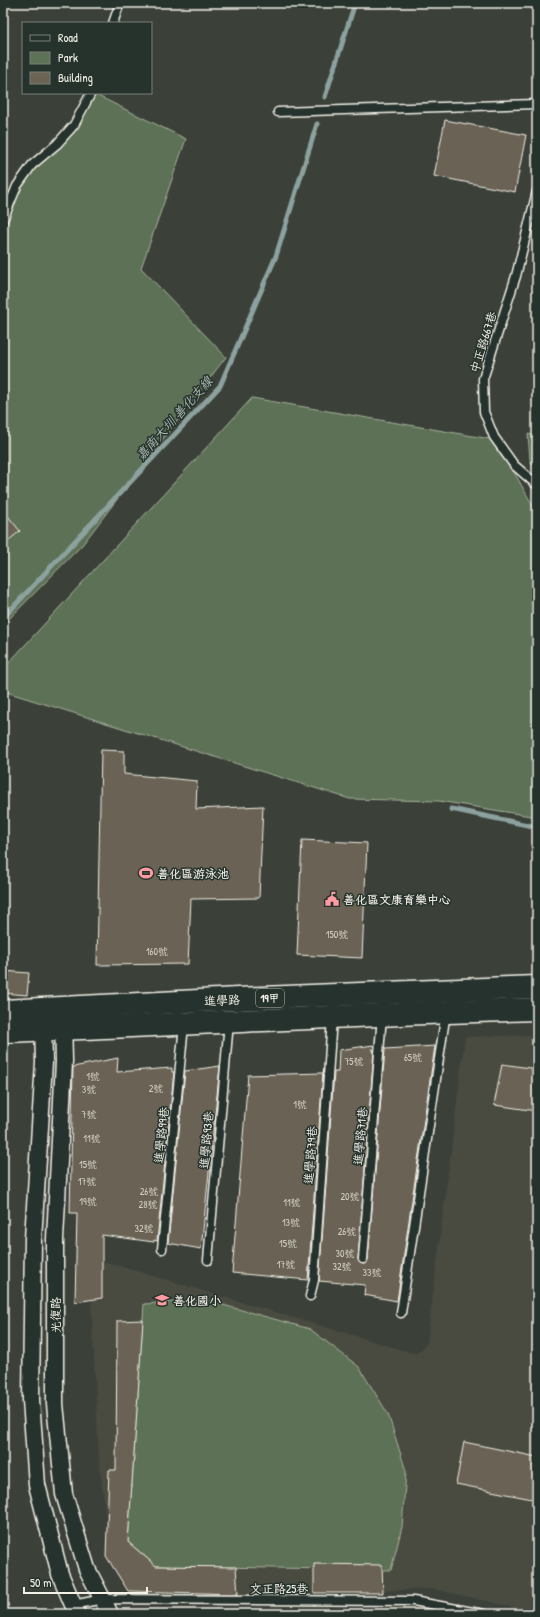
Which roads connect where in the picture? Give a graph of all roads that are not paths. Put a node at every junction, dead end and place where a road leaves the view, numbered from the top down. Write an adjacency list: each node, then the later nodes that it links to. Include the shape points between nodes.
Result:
1 (120, 3): 2 (lane)
2 (113, 22)
3 (90, 94): 7 (lane, via 74,125 28,170 17,186)
4 (537, 104): 5 (lane)
5 (278, 112)
6 (537, 191): 8 (lane, 中正路667巷, via 516,276 484,379 484,412 494,438 514,465)
7 (3, 220)
8 (537, 485)
9 (537, 987): 15 (main road, 進學路 / 19甲)
10 (537, 1009): 12 (main road, 進學路 / 19甲)
11 (3, 1011): 15 (main road, 進學路 / 19甲)
12 (446, 1012): 13 (main road, 進學路 / 19甲); 23 (lane)
13 (383, 1014): 14 (main road, 進學路 / 19甲); 20 (lane, 進學路71巷)
14 (332, 1016): 16 (main road, 進學路 / 19甲); 22 (lane, 進學路79巷, via 314,1280)
15 (53, 1019): 17 (main road, 進學路 / 19甲); 18 (main road, 進學路 / 19甲); 24 (street, 光復路, via 55,1404 64,1494 87,1569); 25 (street, 光復路, via 44,1062 33,1239 31,1400 37,1485 60,1574)
16 (229, 1022): 17 (main road, 進學路 / 19甲); 21 (lane, 進學路93巷)
17 (184, 1023): 19 (lane, 進學路99巷)
18 (3, 1031)
19 (162, 1249)
20 (363, 1259)
21 (208, 1260)
22 (310, 1296)
23 (401, 1313)
24 (103, 1599): 25 (lane, 文正路25巷); 26 (street, 光復路); 27 (lane, 文正路25巷, via 413,1601)
25 (75, 1610)
26 (110, 1614)
27 (484, 1614)

